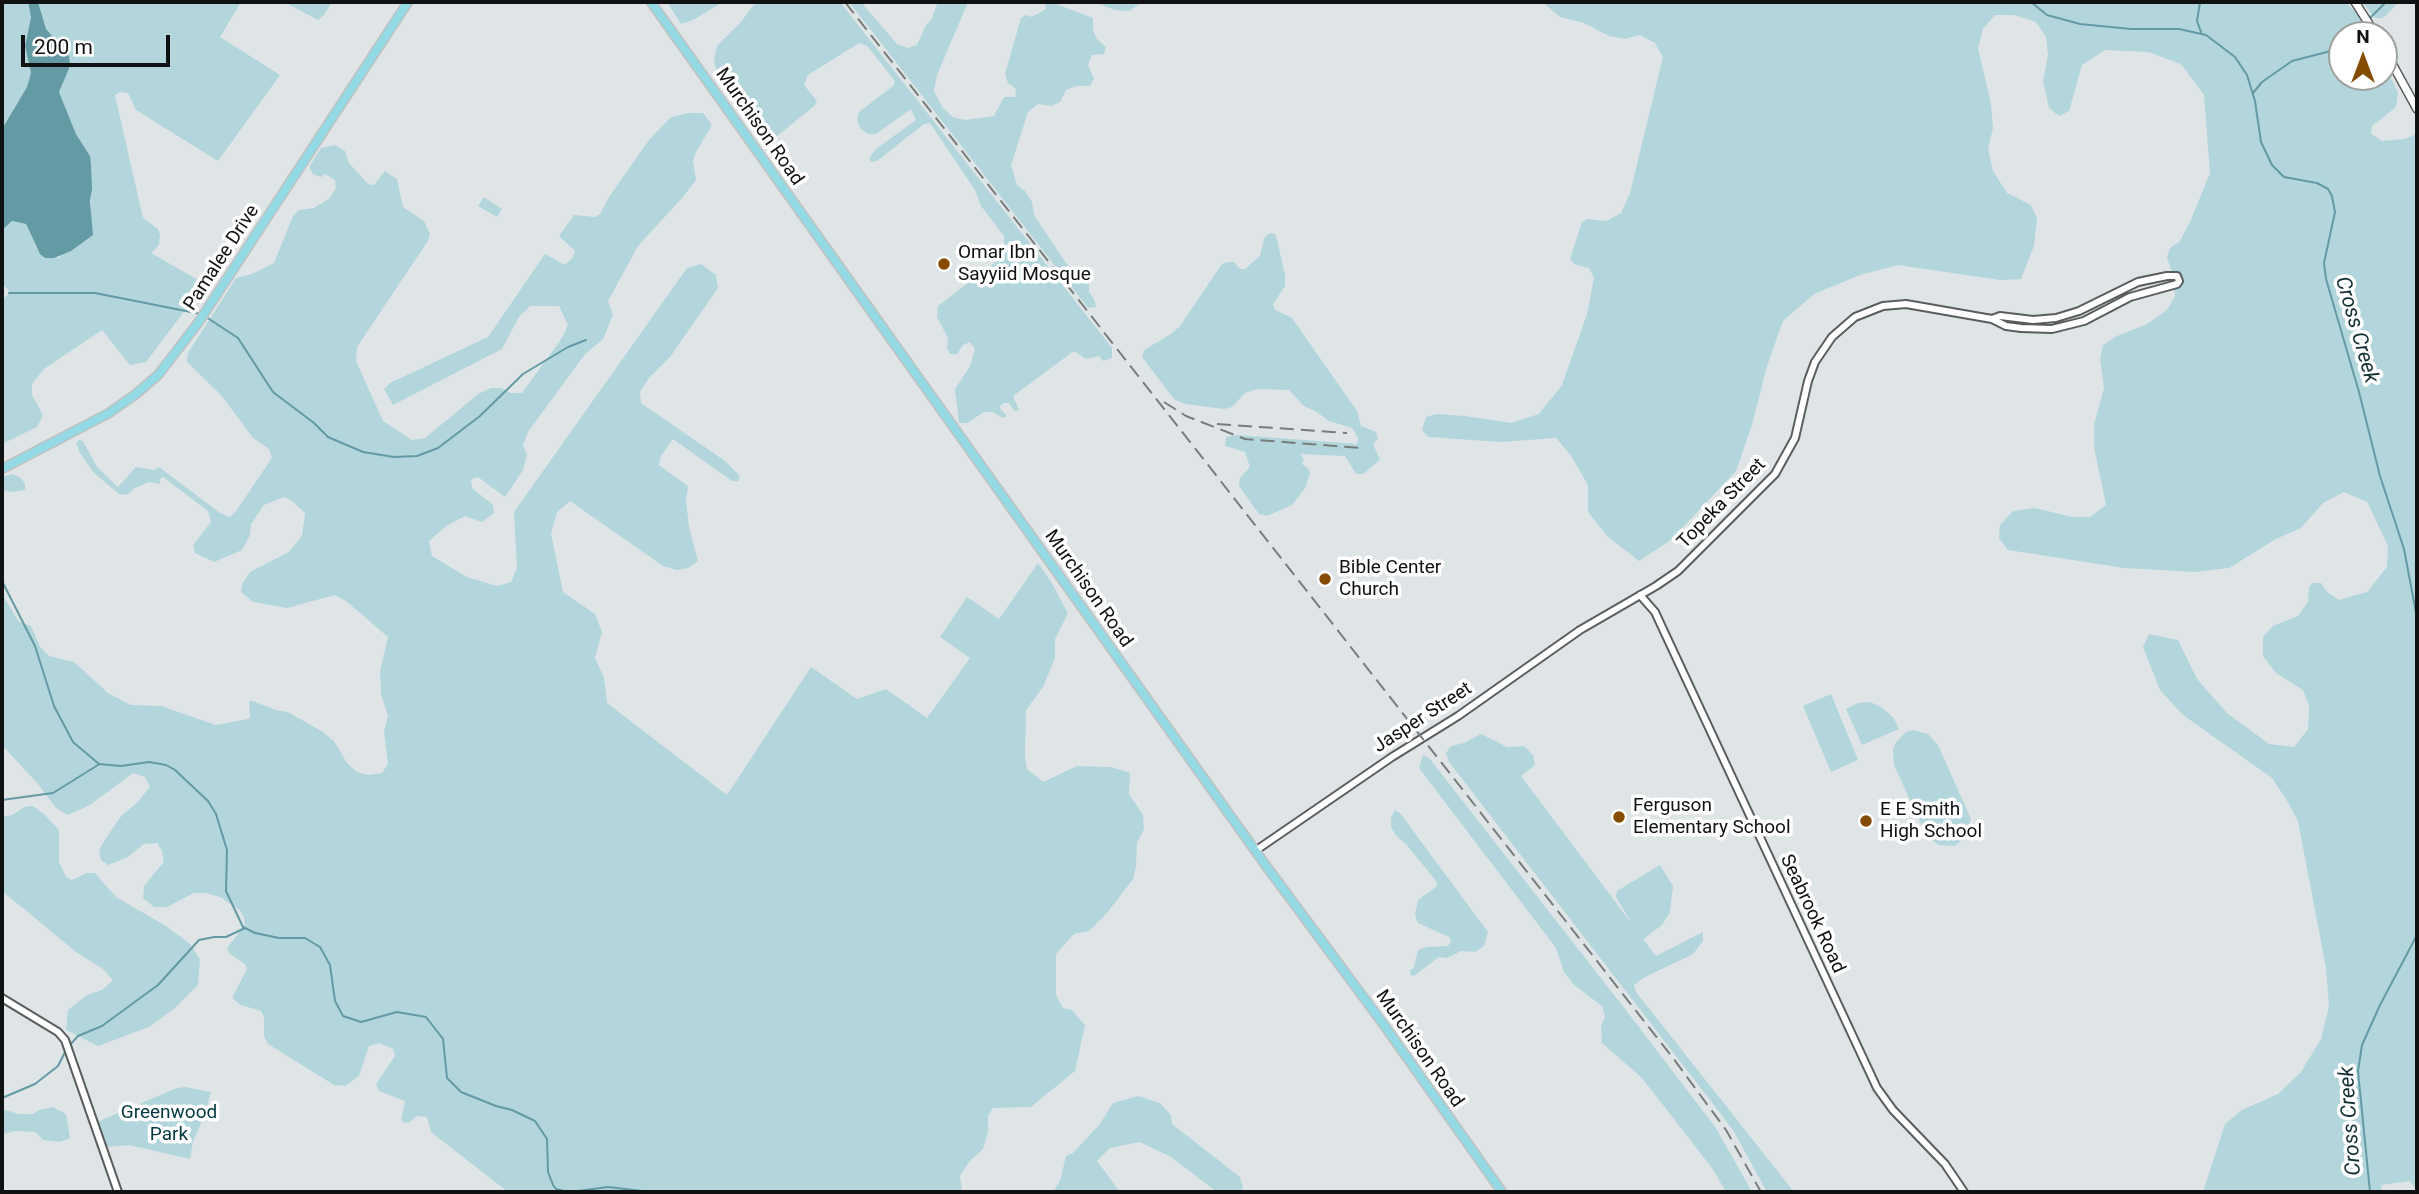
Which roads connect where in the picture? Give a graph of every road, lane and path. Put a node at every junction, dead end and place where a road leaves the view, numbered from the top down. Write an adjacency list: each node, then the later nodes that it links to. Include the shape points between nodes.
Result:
1 (408, 2): 8 (main road, Pamalee Drive, via 198,323 158,375 109,413)
2 (651, 2): 11 (main road, Murchison Road)
3 (2355, 2): 4 (main road)
4 (2367, 21)
5 (2398, 74): 6 (main road)
6 (2417, 109)
7 (1992, 318): 7 (street, via 2025,329 2062,327 2179,281 2177,276 2167,276 2138,282 2056,318); 9 (street, Topeka Street, via 1899,304 1883,306 1847,323 1815,362 1795,438 1776,474 1678,571)
8 (2, 469)
9 (1640, 595): 10 (street, Topeka Street); 15 (street, Seabrook Road, via 1655,612 1877,1088)
10 (1608, 614): 11 (street, Jasper Street)
11 (1255, 851): 14 (main road, Murchison Road)
12 (2, 998): 13 (street, via 65,1040)
13 (118, 1192)
14 (1502, 1192)
15 (1964, 1192)

